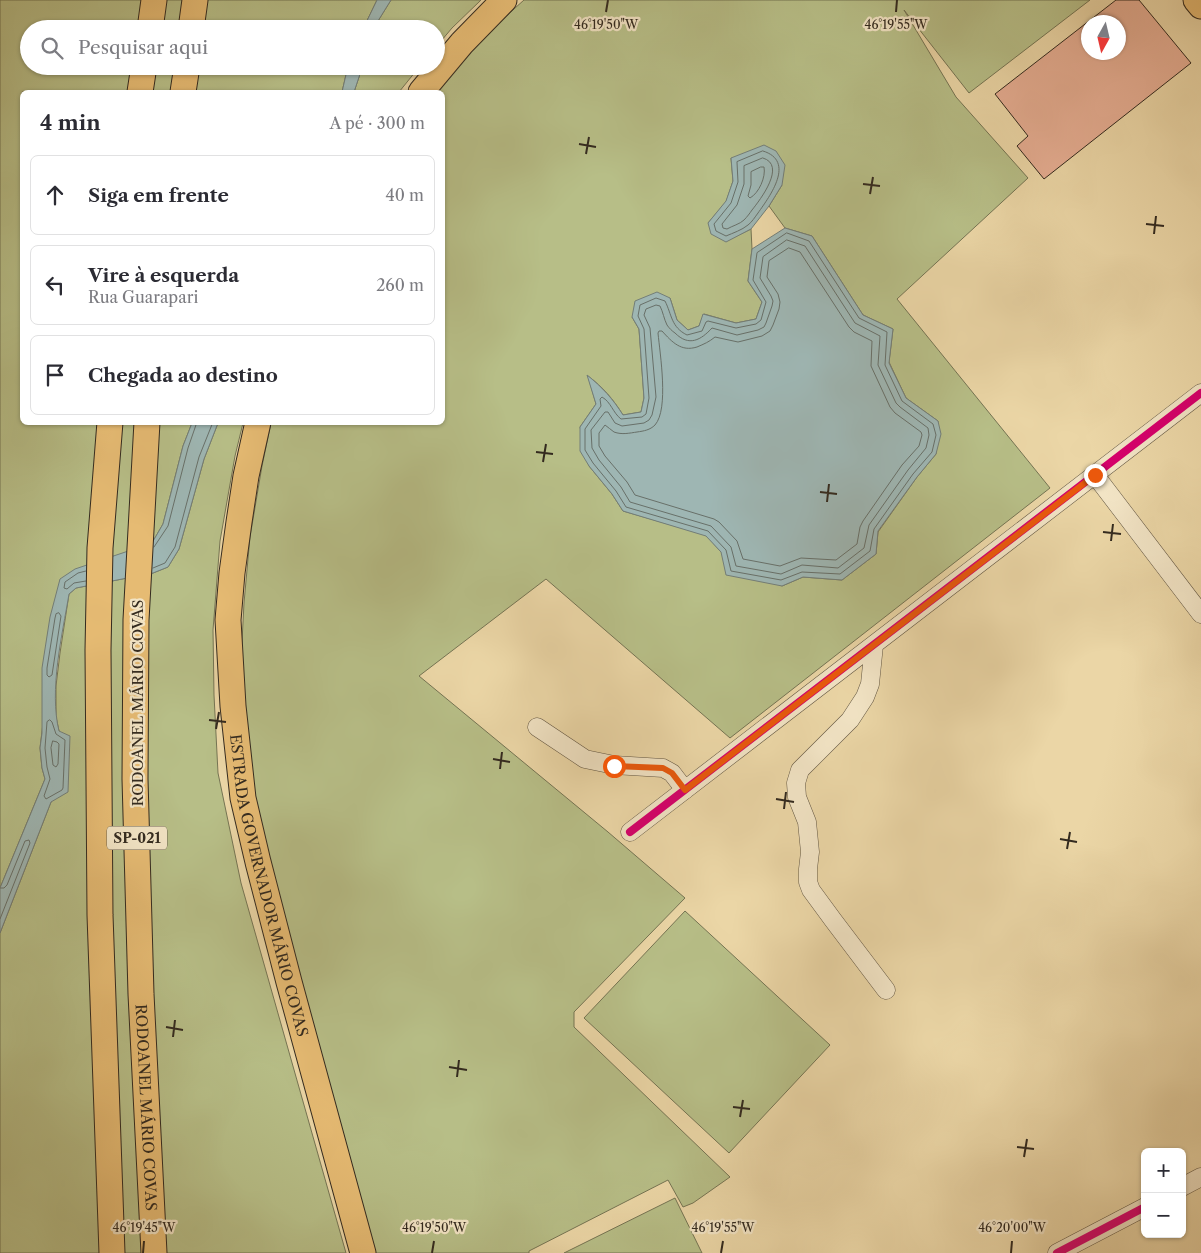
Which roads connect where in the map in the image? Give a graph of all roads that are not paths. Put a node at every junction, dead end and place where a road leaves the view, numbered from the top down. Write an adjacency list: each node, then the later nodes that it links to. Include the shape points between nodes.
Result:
1 (154, 0): 6 (highway)
2 (195, 0): 7 (highway)
3 (504, 0): 8 (highway)
4 (1196, 0): 5 (highway)
5 (1201, 6)
6 (151, 20)
7 (192, 20)
8 (445, 63)
9 (143, 75): 12 (highway)
10 (186, 75): 13 (highway)
11 (435, 75): 14 (highway)
12 (140, 90)
13 (183, 90)
14 (423, 90)
15 (1201, 394): 19 (street)
16 (110, 425): 29 (highway, SP-021, via 100,548 98,670 100,915)
17 (147, 425): 30 (highway, RODOANEL MÁRIO COVAS / SP-021, via 136,620 136,779 141,994)
18 (257, 425): 31 (highway, ESTRADA GOVERNADOR MÁRIO COVAS, via 240,512 228,620 232,706 243,798 286,973)
19 (1095, 475): 20 (street); 21 (street)
20 (1201, 614)
21 (874, 645): 23 (street); 25 (street, via 870,684 865,697 850,720 800,770 796,783 797,797 807,822 808,882)
22 (537, 727): 23 (street, via 585,759 614,766 663,768 672,773)
23 (685, 790): 24 (street)
24 (630, 832)
25 (886, 990)
26 (1201, 1177): 27 (street)
27 (1186, 1185)
28 (1141, 1208): 32 (street)
29 (112, 1253)
30 (154, 1253)
31 (363, 1253)
32 (1057, 1253)

